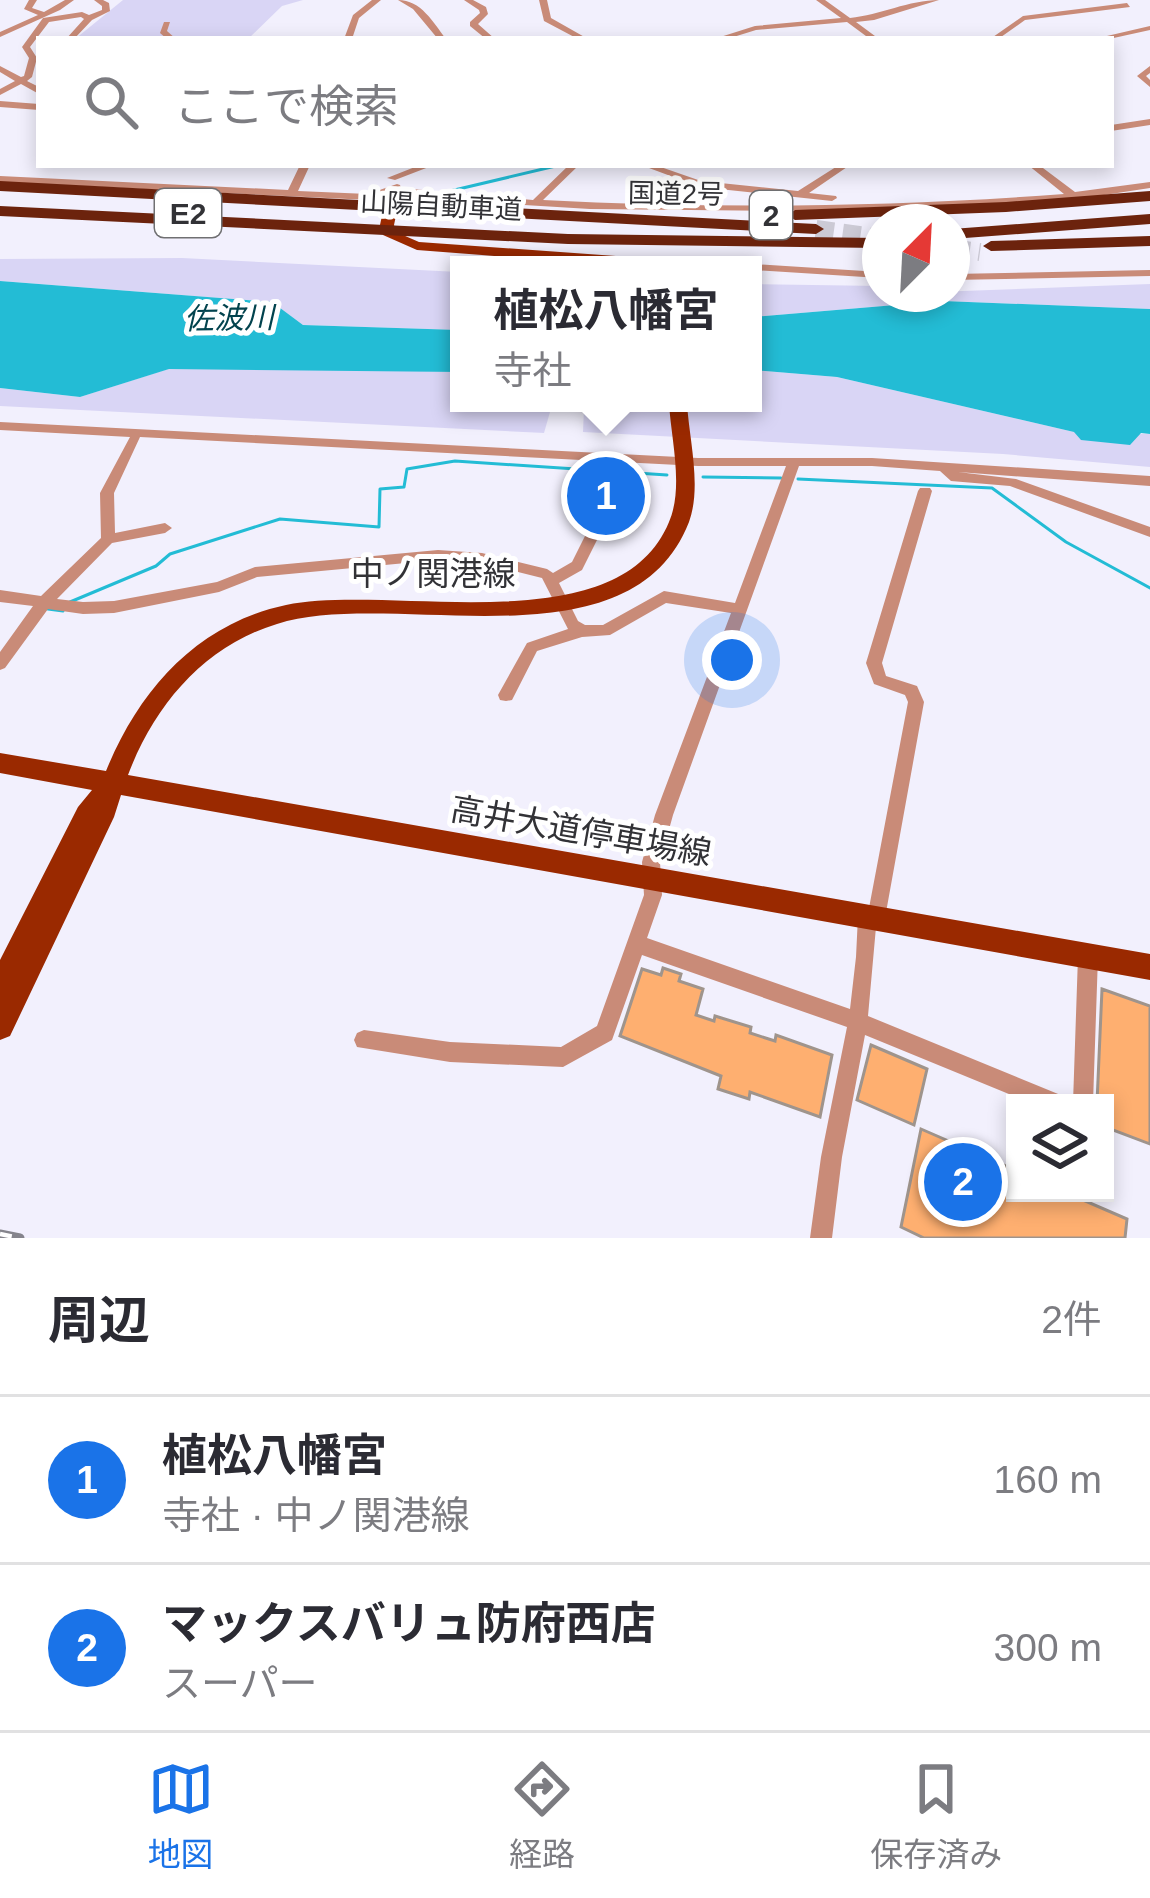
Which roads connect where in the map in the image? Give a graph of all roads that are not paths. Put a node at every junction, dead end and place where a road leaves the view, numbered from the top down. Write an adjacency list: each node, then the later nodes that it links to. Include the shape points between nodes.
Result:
1 (33, 0): 12 (street, via 28,9)
2 (70, 0): 12 (street)
3 (98, 0): 13 (street, via 107,8)
4 (377, 0): 20 (street, via 356,17)
5 (402, 0): 21 (street)
6 (468, 0): 22 (street, via 483,9 473,24)
7 (543, 0): 23 (street, via 547,19)
8 (820, 0): 14 (street)
9 (935, 0): 14 (street)
10 (1126, 2): 11 (street); 26 (street, via 1023,18)
11 (1138, 11)
12 (44, 17): 13 (street); 17 (street); 28 (street, via 26,47)
13 (89, 18): 18 (street)
14 (848, 21): 24 (street); 25 (street)
15 (167, 24): 19 (street)
16 (1150, 28): 27 (street)
17 (0, 35)
18 (73, 36)
19 (168, 36)
20 (349, 36)
21 (440, 36)
22 (487, 36)
23 (578, 36)
24 (728, 36)
25 (870, 36)
26 (998, 36)
27 (1112, 36)
28 (36, 57): 31 (street)
29 (0, 69): 31 (street)
30 (1150, 69): 32 (street, via 1142,76)
31 (22, 80): 33 (street); 34 (street)
32 (1150, 84)
33 (36, 89)
34 (0, 92)
35 (0, 104): 36 (street)
36 (36, 107)
37 (1150, 122): 38 (street)
38 (1129, 125): 39 (street); 40 (street)
39 (1114, 128)
40 (1150, 136)
41 (304, 168): 52 (street)
42 (382, 168): 50 (street)
43 (425, 168): 50 (street)
44 (571, 168): 56 (street)
45 (660, 168): 51 (street, via 687,182)
46 (840, 168): 53 (street)
47 (1037, 168): 54 (street)
48 (0, 183): 50 (highway, 国道2号 / 2); 52 (street)
49 (1150, 184): 54 (street)
50 (394, 191): 52 (street); 55 (highway, 国道2号 / 2, via 774,215); 56 (street); 64 (highway, 国道2号 / 2); 73 (main road, via 390,235 417,246)
51 (770, 192): 53 (street); 61 (street)
52 (292, 193)
53 (799, 195): 58 (street)
54 (1072, 195): 57 (street)
55 (1150, 200): 65 (highway)
56 (535, 203): 61 (street)
57 (901, 204)
58 (862, 206)
59 (862, 206): 61 (street)
60 (0, 208): 63 (highway, 山陽自動車道 / E2)
61 (762, 208)
62 (1150, 223): 66 (highway)
63 (405, 227): 68 (highway, 山陽自動車道 / E2); 69 (highway, 山陽自動車道 / E2)
64 (816, 229)
65 (970, 234)
66 (970, 236)
67 (970, 237): 70 (highway)
68 (862, 239)
69 (862, 241)
70 (1150, 241)
71 (980, 252): 72 (highway)
72 (1150, 255)
73 (513, 256)
74 (762, 268): 76 (street)
75 (1150, 273): 77 (street)
76 (862, 274)
77 (970, 277)
78 (678, 412): 83 (main road, 中ノ関港線)
79 (0, 426): 80 (street)
80 (97, 430): 81 (street); 82 (street)
81 (179, 434): 82 (street); 83 (street)
82 (134, 439): 91 (street, via 107,494)
83 (680, 455): 84 (street); 95 (main road, 中ノ関港線, via 681,517 662,554 622,587)
84 (794, 463): 85 (street); 96 (street)
85 (943, 466): 86 (street); 90 (street, via 949,476 1011,482)
86 (1150, 481)
87 (926, 491): 103 (street, via 874,663 880,680 916,701)
88 (164, 528): 91 (street)
89 (594, 532): 92 (street, via 577,566)
90 (1150, 532)
91 (108, 539): 94 (street)
92 (554, 579): 94 (street, via 482,558 412,556 255,572 114,607); 95 (street)
93 (0, 596): 94 (street)
94 (43, 604): 98 (street)
95 (563, 604): 97 (street); 101 (main road, 中ノ関港線, via 324,607 252,625 204,652 159,694)
96 (740, 609): 97 (street, via 664,597 605,632); 102 (street, via 664,815)
97 (582, 631): 99 (street, via 532,647)
98 (0, 664)
99 (506, 695)
100 (0, 763): 101 (main road, 高井大道停車場線)
101 (113, 781): 102 (main road, 高井大道停車場線); 107 (main road, 中ノ関港線, via 87,815); 109 (main road, 中ノ関港線)
102 (651, 877): 103 (main road, 高井大道停車場線); 104 (street)
103 (871, 917): 105 (main road, 高井大道停車場線); 108 (street)
104 (637, 944): 108 (street); 110 (street, via 605,1033 563,1057)
105 (1088, 956): 106 (main road, 高井大道停車場線); 112 (street)
106 (1150, 967)
107 (0, 988)
108 (859, 1021): 111 (street); 113 (street, via 826,1174)
109 (0, 1027)
110 (364, 1040)
111 (1034, 1094)
112 (1083, 1094)
113 (821, 1238)

